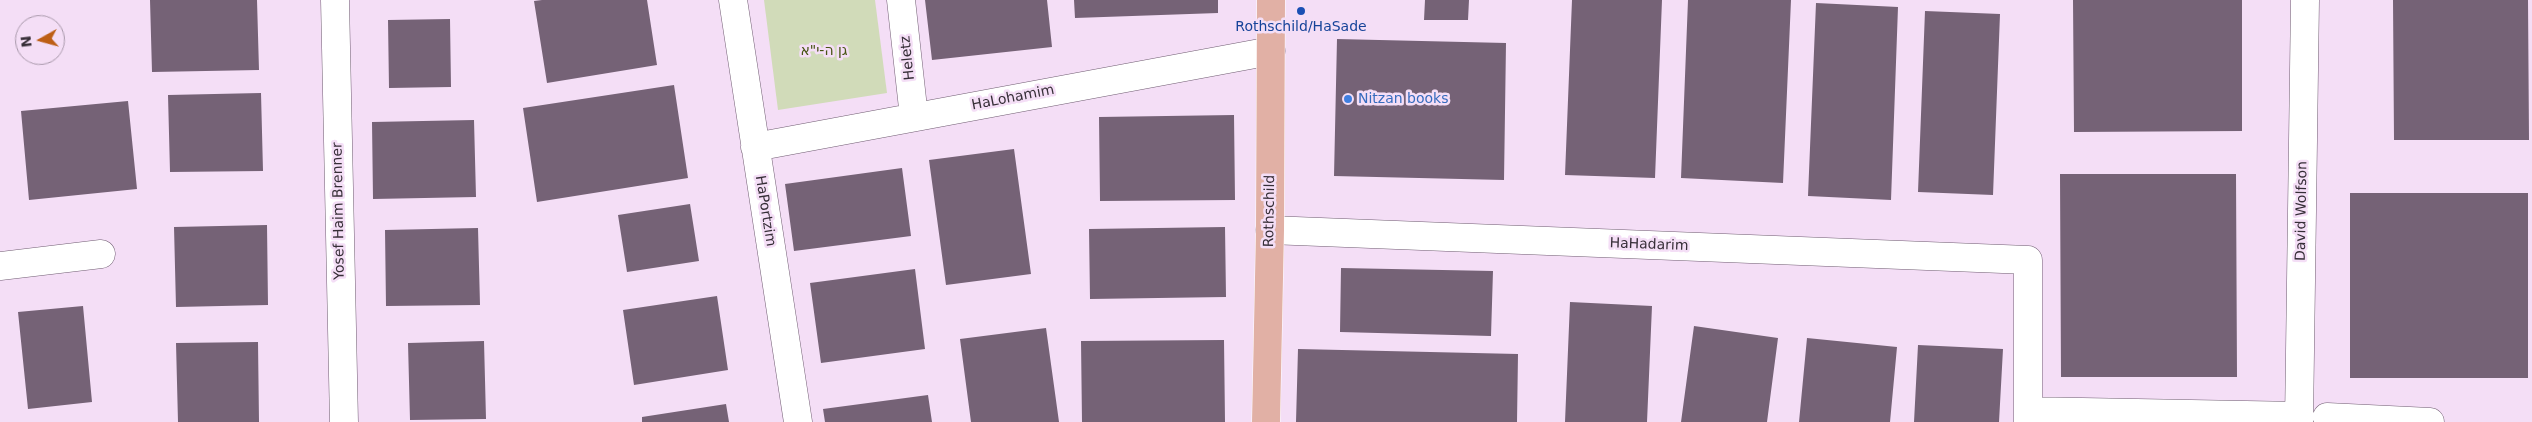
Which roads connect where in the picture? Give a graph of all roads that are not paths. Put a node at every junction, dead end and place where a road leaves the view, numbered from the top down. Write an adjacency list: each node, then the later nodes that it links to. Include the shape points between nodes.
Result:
1 (335, 0): 15 (street, Yosef Haim Brenner)
2 (733, 0): 8 (street, HaPortzim)
3 (902, 0): 7 (street, Heletz)
4 (1272, 0): 6 (main road, Rothschild)
5 (2305, 0): 14 (street, David Wolfson)
6 (1271, 51): 7 (street, HaLohamim); 9 (main road, Rothschild)
7 (914, 117): 8 (street, HaLohamim)
8 (756, 147): 16 (street, HaPortzim)
9 (1270, 230): 12 (street, HaHadarim, via 2028,260); 17 (main road, Rothschild)
10 (101, 254): 11 (street)
11 (0, 266)
12 (2028, 417): 14 (street)
13 (2327, 417): 18 (street)
14 (2299, 419)
15 (344, 422)
16 (798, 422)
17 (1266, 422)
18 (2430, 422)

